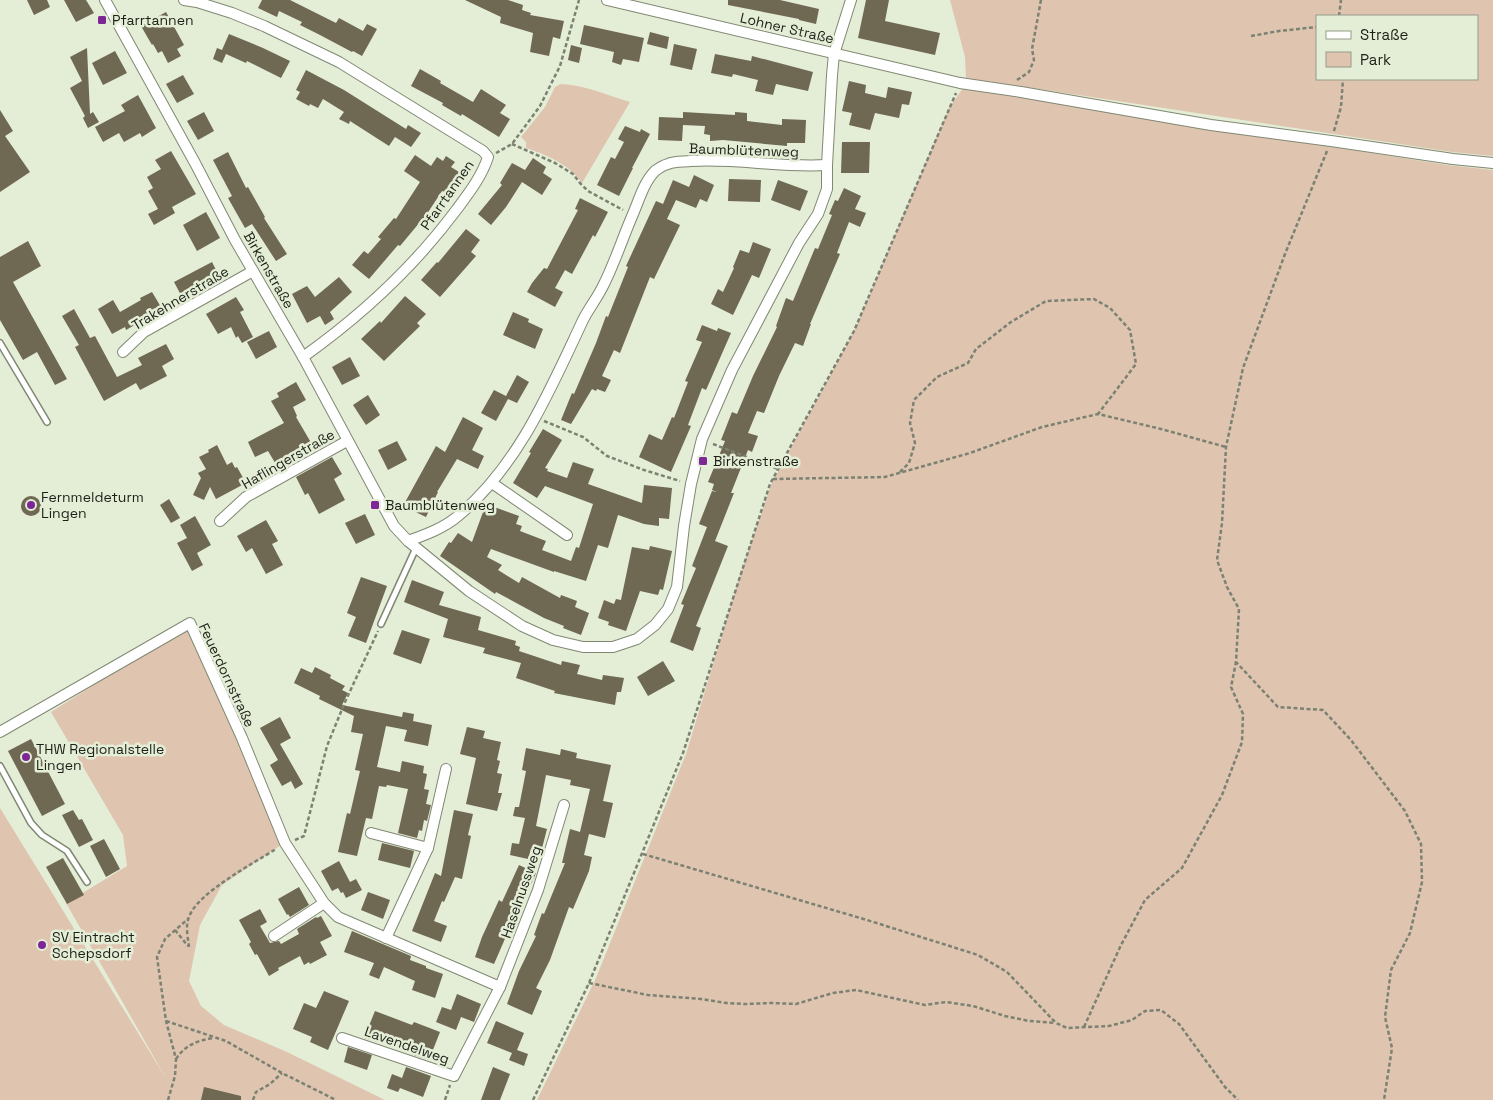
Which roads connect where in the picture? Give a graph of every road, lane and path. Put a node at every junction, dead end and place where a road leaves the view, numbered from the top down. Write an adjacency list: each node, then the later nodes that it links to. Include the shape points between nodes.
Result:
1 (106, 0): 21 (street, Birkenstraße)
2 (184, 0): 17 (street, Pfarrtannen, via 240,16 339,62)
3 (579, 0): 16 (path, via 560,66 540,106)
4 (607, 0): 11 (street, Lohner Straße)
5 (850, 0): 11 (street, Birkenstraße)
6 (1041, 0): 14 (path, via 1032,49 1034,60 1029,72)
7 (1341, 0): 8 (path)
8 (1339, 15)
9 (1316, 27): 10 (path)
10 (1251, 36)
11 (834, 54): 13 (street, Lohner Straße); 19 (street, Birkenstraße)
12 (1343, 80): 15 (path, via 1341,108)
13 (960, 83): 14 (street, Lohner Straße); 31 (path, via 854,331)
14 (1001, 89): 15 (street, Lohner Straße, via 1211,125)
15 (1331, 141): 18 (street, Lohner Straße); 30 (path, via 1284,254 1243,368)
16 (512, 144): 17 (path); 20 (path, via 555,162 573,174 588,191)
17 (488, 157): 24 (street, Pfarrtannen, via 469,192 416,260 355,318)
18 (1493, 163)
19 (827, 165): 20 (street, Baumblütenweg, via 726,161 670,163 656,170 647,182); 28 (street, Birkenstraße, via 827,189 818,214 799,243 732,370)
20 (632, 215): 26 (street, Baumblütenweg, via 604,284)
21 (253, 270): 23 (street, Trakehnerstraße, via 144,332); 24 (street, Birkenstraße)
22 (0, 343): 27 (lane)
23 (124, 352)
24 (303, 357): 29 (street, Birkenstraße)
25 (1098, 414): 30 (path); 32 (path, via 1042,426 970,453); 32 (path, via 1136,364 1130,330 1110,308 1094,299 1046,302 1011,322 976,349 968,363 937,377 914,400 910,423 915,443 909,463)
26 (535, 418): 34 (street, Baumblütenweg); 35 (path, via 583,437 606,456)
27 (47, 422)
28 (702, 439): 31 (path); 35 (street, Birkenstraße)
29 (347, 441): 36 (street, Haflingerstraße, via 246,497); 38 (street, Birkenstraße, via 394,526)
30 (1226, 447): 40 (path, via 1217,560 1239,609)
31 (778, 469): 33 (path)
32 (899, 473): 33 (path, via 884,477)
33 (773, 479): 48 (path, via 683,753)
34 (492, 483): 37 (street); 38 (street, Baumblütenweg, via 458,516)
35 (691, 484): 38 (street, Birkenstraße, via 677,587 668,608 638,639 613,647 583,647 553,640 522,626 469,592)
36 (220, 521)
37 (566, 535)
38 (412, 545): 39 (lane)
39 (381, 624): 46 (path, via 327,746 304,836)
40 (1236, 662): 59 (path, via 1231,687 1243,714 1242,742 1222,795 1182,868 1145,900); 71 (path, via 1278,707 1323,710 1351,740 1405,811 1421,844 1422,882 1410,933 1391,970 1385,1017 1392,1048)
41 (0, 732): 46 (street, Feuerdornstraße, via 190,623)
42 (0, 766): 49 (lane, via 31,823 42,835 67,851)
43 (446, 769): 47 (street)
44 (564, 805): 56 (street, Haselnussweg, via 538,890)
45 (371, 833): 47 (street)
46 (285, 843): 50 (street, Feuerdornstraße); 51 (path, via 197,902)
47 (428, 848): 54 (street)
48 (643, 854): 55 (path); 58 (path, via 978,955 1007,972)
49 (87, 882)
50 (324, 903): 53 (street); 54 (street, Feuerdornstraße, via 338,917)
51 (188, 919): 52 (path); 52 (path, via 189,948)
52 (175, 930): 57 (path, via 165,939 157,957)
53 (274, 936)
54 (386, 938): 56 (street, Feuerdornstraße)
55 (589, 984): 58 (path, via 648,995 744,1004 796,1004 856,990 925,1005 946,1002 1029,1021); 69 (path)
56 (500, 987): 64 (street, Lavendelweg)
57 (166, 1020): 60 (path); 62 (path)
58 (1056, 1023): 59 (path, via 1067,1028)
59 (1084, 1027): 70 (path, via 1109,1026 1132,1020 1145,1011 1161,1010 1179,1024)
60 (218, 1038): 62 (path, via 190,1044); 63 (path)
61 (342, 1038): 64 (street, Lavendelweg)
62 (176, 1059): 65 (path)
63 (282, 1073): 66 (path, via 256,1092); 67 (path)
64 (454, 1076): 68 (path)
65 (168, 1100)
66 (253, 1100)
67 (336, 1100)
68 (445, 1100)
69 (533, 1100)
70 (1238, 1100)
71 (1384, 1100)

